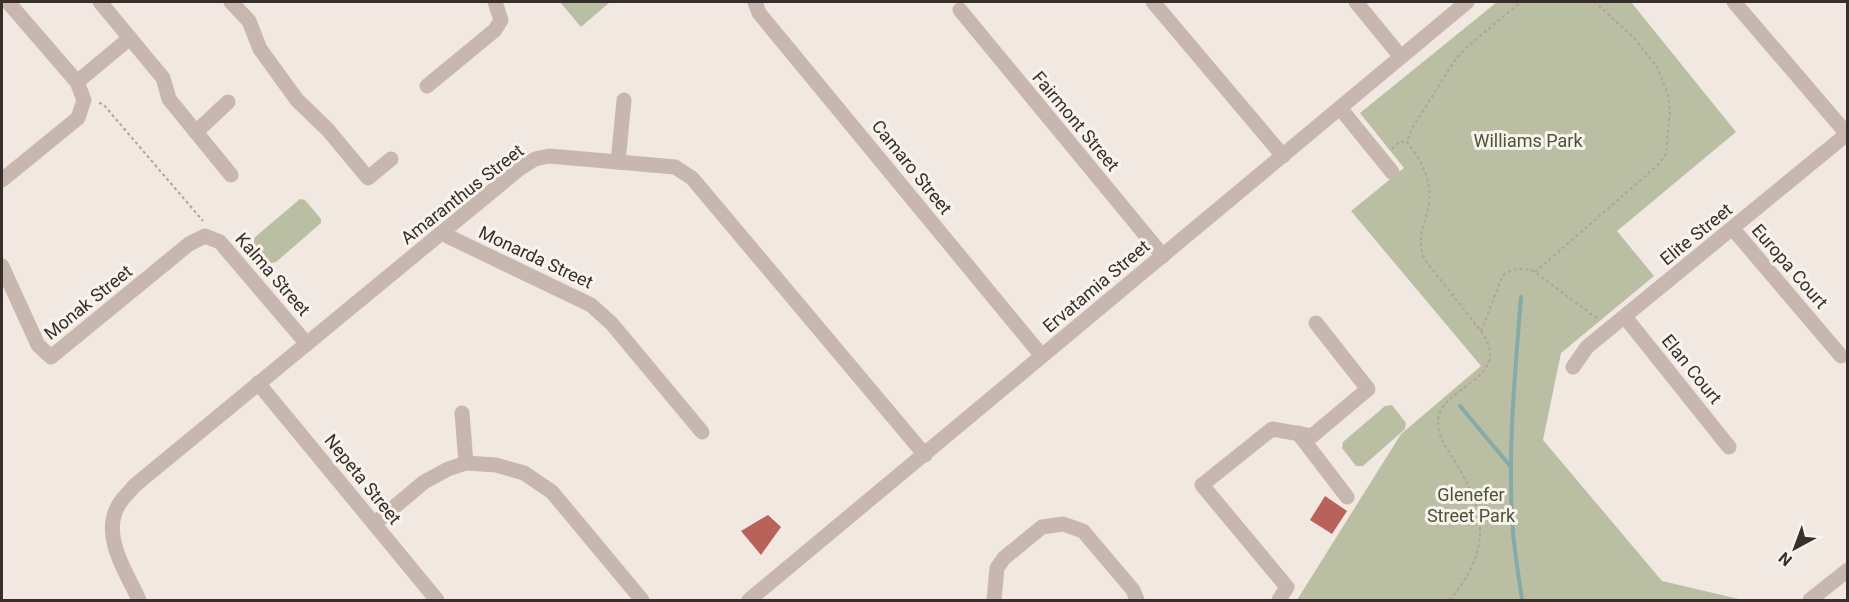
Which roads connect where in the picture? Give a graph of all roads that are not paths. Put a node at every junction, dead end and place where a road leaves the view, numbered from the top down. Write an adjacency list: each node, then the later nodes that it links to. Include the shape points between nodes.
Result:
1 (8, 2): 13 (street)
2 (100, 2): 11 (street)
3 (231, 2): 21 (street, via 249,21 260,49 297,100 368,178)
4 (495, 2): 14 (street, via 501,21 495,30)
5 (755, 2): 34 (street, Camaro Street, via 759,13)
6 (1153, 2): 20 (street)
7 (1356, 2): 12 (street)
8 (1467, 2): 12 (street, Ervatamia Street)
9 (1734, 2): 19 (street)
10 (960, 10): 29 (street, Fairmont Street)
11 (130, 38): 13 (street); 18 (street, via 163,78 169,99)
12 (1401, 57): 17 (street, Ervatamia Street)
13 (77, 82): 25 (street, via 84,100 78,117)
14 (427, 86)
15 (624, 100): 22 (street)
16 (228, 102): 18 (street)
17 (1340, 108): 20 (street, Ervatamia Street); 23 (street)
18 (196, 132): 24 (street)
19 (1847, 134): 26 (street, Elite Street)
20 (1283, 156): 29 (street, Ervatamia Street)
21 (391, 159)
22 (618, 162): 27 (street, Amaranthus Street, via 549,156 535,159); 42 (street, Amaranthus Street, via 675,167 692,178)
23 (1392, 172)
24 (231, 175)
25 (2, 180)
26 (1733, 229): 31 (street, Elite Street); 35 (street, Europa Court)
27 (441, 233): 33 (street, Amaranthus Street); 39 (street, Monarda Street, via 591,305 612,324)
28 (205, 236): 30 (street, Monak Street, via 189,244 51,357 38,345); 33 (street, Kalma Street, via 220,242)
29 (1163, 256): 34 (street, Ervatamia Street)
30 (2, 266)
31 (1625, 317): 36 (street, Elite Street, via 1587,347); 41 (street, Elan Court)
32 (1316, 323): 40 (street, via 1368,389 1312,436)
33 (307, 344): 37 (street, Amaranthus Street)
34 (1042, 356): 42 (street, Ervatamia Street)
35 (1841, 356)
36 (1573, 367)
37 (258, 383): 45 (street, Nepeta Street); 48 (street, Amaranthus Street, via 135,486 117,507 111,527)
38 (462, 413): 43 (street)
39 (702, 432)
40 (1298, 433): 44 (street); 53 (street, via 1272,429 1203,485 1287,587)
41 (1729, 447)
42 (925, 454): 47 (street, Ervatamia Street)
43 (466, 464): 45 (street, via 424,482); 50 (street, via 496,465 524,473 552,492)
44 (1347, 497)
45 (375, 524): 49 (street, Nepeta Street)
46 (1848, 570): 54 (street)
47 (754, 599)
48 (139, 600)
49 (436, 600)
50 (642, 600)
51 (994, 600): 52 (street, via 997,568 1004,558 1042,527 1063,524 1083,531 1133,590)
52 (1137, 600)
53 (1279, 600)
54 (1809, 600)

